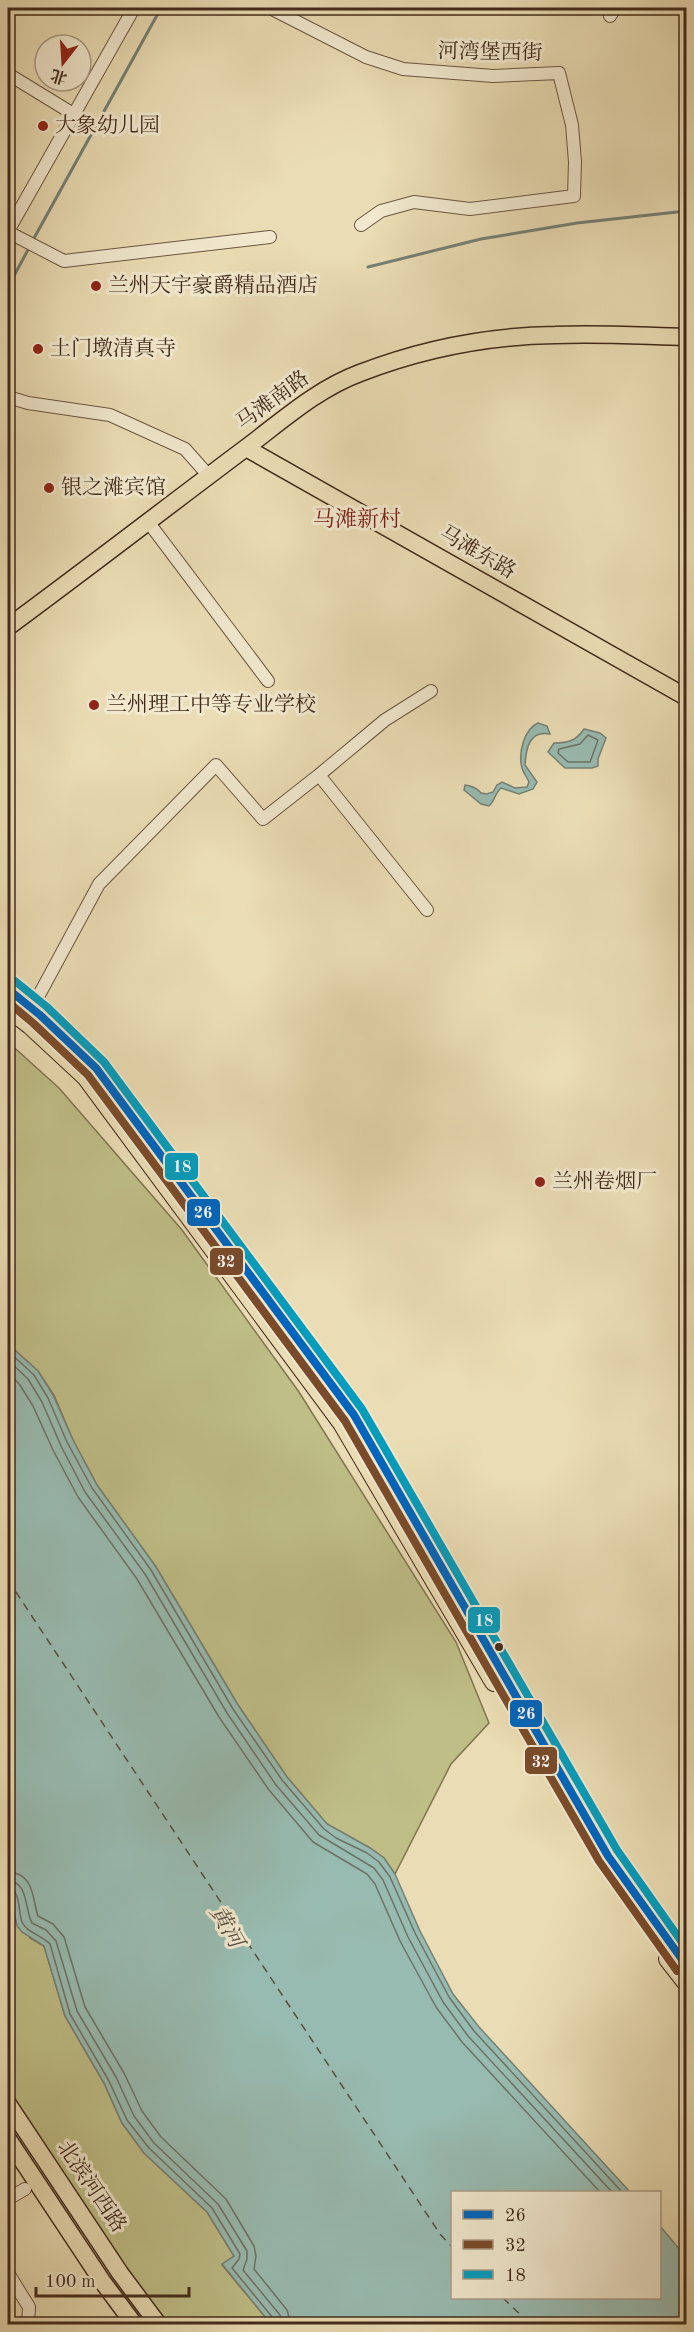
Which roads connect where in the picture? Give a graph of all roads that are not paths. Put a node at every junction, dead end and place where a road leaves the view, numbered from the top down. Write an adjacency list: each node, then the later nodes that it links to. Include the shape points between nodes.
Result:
1 (134, 8): 4 (street)
2 (270, 8): 5 (street, 河湾堡西街, via 366,57 403,69 493,76 560,73 572,125 574,196 470,209 414,202 381,211)
3 (8, 74): 4 (street)
4 (75, 115): 6 (street)
5 (361, 225)
6 (8, 232): 7 (street, via 64,261)
7 (270, 237)
8 (687, 337): 10 (main road, 马滩南路, via 555,335 450,346 359,373 307,400)
9 (8, 397): 11 (street, via 110,416 185,449)
10 (246, 448): 11 (main road, 马滩南路); 16 (main road, 马滩东路)
11 (208, 475): 12 (main road, 马滩南路)
12 (149, 523): 13 (main road, 马滩南路); 14 (street)
13 (8, 627)
14 (268, 681)
15 (431, 691): 17 (street, via 385,720)
16 (687, 697)
17 (319, 775): 18 (street); 21 (street, via 263,819 216,765 99,884)
18 (427, 910)
19 (8, 989): 21 (highway)
20 (8, 1008): 23 (highway, via 86,1077 342,1423 597,1859)
21 (32, 1008): 22 (highway, via 96,1068 354,1415 608,1856)
22 (687, 1965)
23 (687, 1982)
24 (8, 2104): 31 (main road, 北滨河西路)
25 (8, 2139): 30 (main road, 北滨河西路)
26 (25, 2189): 27 (street)
27 (8, 2199)
28 (8, 2273): 29 (street, via 29,2307)
29 (28, 2325)
30 (134, 2325)
31 (158, 2325)

